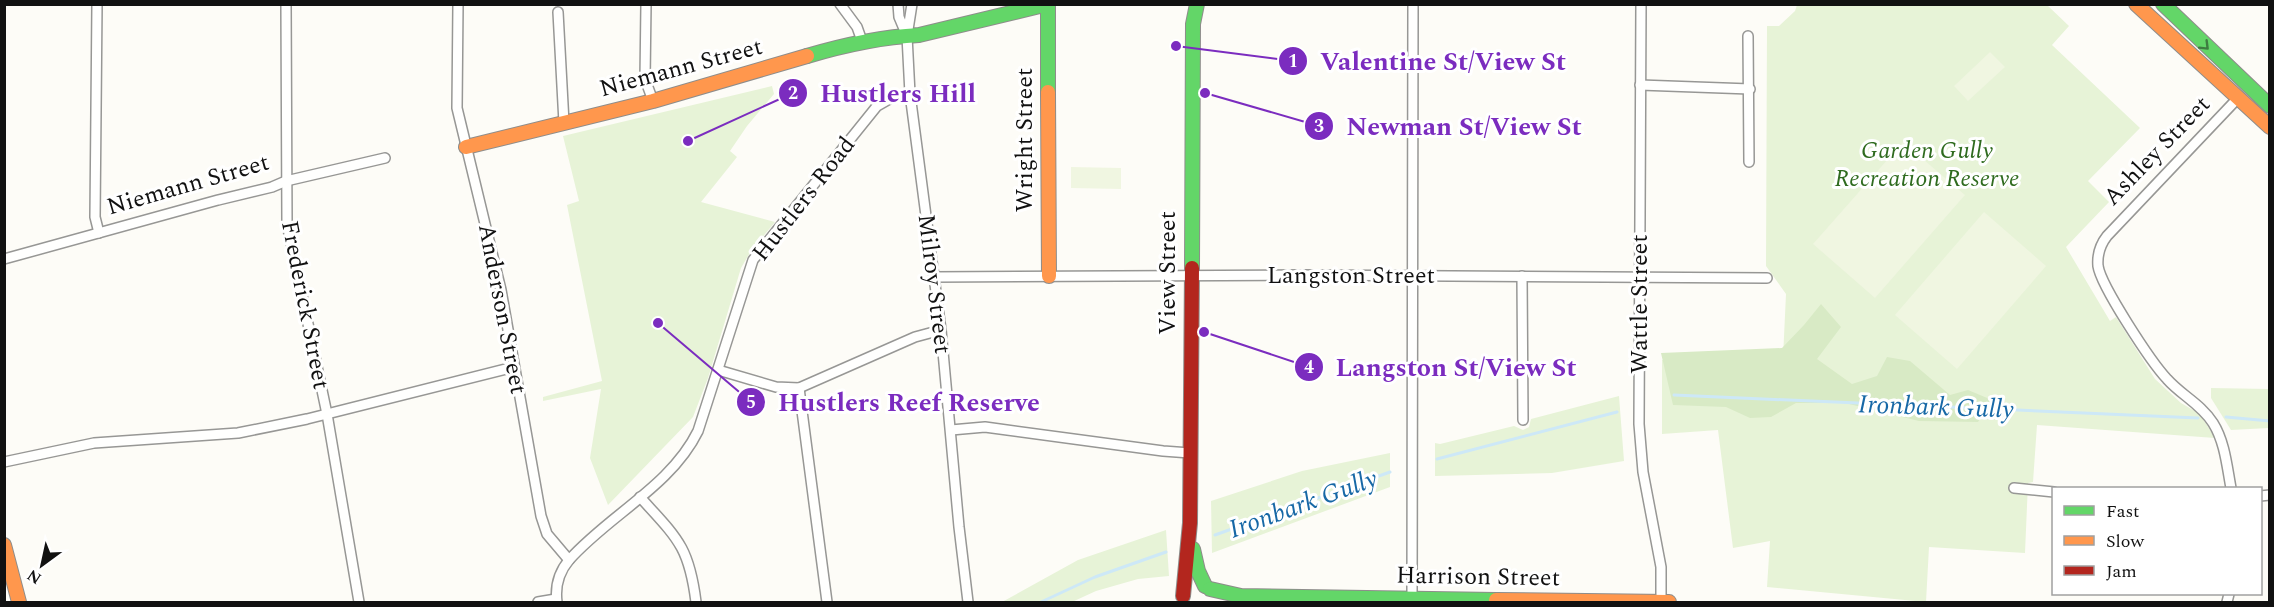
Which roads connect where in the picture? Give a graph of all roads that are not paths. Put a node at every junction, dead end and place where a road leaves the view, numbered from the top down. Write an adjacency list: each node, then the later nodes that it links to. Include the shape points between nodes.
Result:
1 (97, 4): 33 (street, via 95,217)
2 (286, 4): 32 (street, Frederick Street)
3 (458, 4): 29 (street, Anderson Street, via 457,108)
4 (646, 4): 25 (street, via 645,79)
5 (840, 4): 19 (street)
6 (898, 4): 17 (street)
7 (912, 4): 17 (street)
8 (1048, 4): 17 (main road, Niemann Street); 36 (main road, Wright Street)
9 (1188, 4): 16 (main road, View Street)
10 (1197, 4): 16 (main road, View Street)
11 (1413, 4): 37 (street)
12 (1641, 4): 20 (street, Wattle Street)
13 (2136, 4): 24 (main road)
14 (2163, 4): 21 (main road, one-way to 21)
15 (558, 12): 27 (street)
16 (1193, 24): 35 (main road, View Street)
17 (907, 36): 19 (main road, Niemann Street); 23 (street, Milroy Street)
18 (1748, 36): 22 (street)
19 (862, 41): 25 (main road, Niemann Street)
20 (1640, 85): 22 (street); 40 (street, Wattle Street)
21 (2249, 87): 24 (main road, Ashley Street); 26 (main road)
22 (1750, 89): 31 (street)
23 (910, 94): 39 (street, Milroy Street); 44 (street, Hustlers Road, via 877,106 753,260)
24 (2238, 98): 28 (main road); 51 (street, Ashley Street, via 2107,236 2098,256 2100,272 2146,351 2166,379 2205,411 2216,427)
25 (653, 101): 27 (main road, Niemann Street)
26 (2270, 106)
27 (564, 123): 29 (main road, Niemann Street)
28 (2270, 127)
29 (466, 147): 43 (street, Anderson Street, via 497,274)
30 (385, 158): 32 (street, Niemann Street)
31 (1749, 162)
32 (286, 181): 33 (street, Niemann Street); 46 (street, Frederick Street, via 287,224)
33 (99, 233): 34 (street, Niemann Street)
34 (4, 259)
35 (1191, 275): 36 (street, Langston Street); 37 (street, Langston Street); 49 (main road, View Street)
36 (1049, 276): 39 (street, Langston Street)
37 (1412, 276): 38 (street, Langston Street); 61 (street)
38 (1522, 276): 40 (street, Langston Street); 47 (street)
39 (934, 277): 42 (street, Milroy Street)
40 (1640, 277): 41 (street, Langston Street); 65 (street, Wattle Street, via 1640,450 1661,567)
41 (1767, 278)
42 (941, 330): 45 (street, via 915,337); 48 (street, Milroy Street)
43 (514, 368): 46 (street); 57 (street, Anderson Street, via 543,525)
44 (718, 370): 45 (street, via 776,387); 54 (street, Hustlers Road, via 692,443 676,464)
45 (799, 388): 71 (street)
46 (327, 414): 50 (street, via 238,433 94,443); 68 (street, Frederick Street)
47 (1523, 420)
48 (951, 430): 49 (street, via 984,427); 72 (street, Milroy Street)
49 (1190, 453): 55 (main road, View Street)
50 (4, 462)
51 (2231, 487)
52 (2014, 488): 53 (street)
53 (2052, 492)
54 (640, 497): 57 (street, Hustlers Road); 70 (street, via 685,551)
55 (1190, 523): 59 (main road, View Street, via 1194,558); 62 (main road, View Street)
56 (4, 545): 67 (main road)
57 (569, 560): 64 (street, via 558,579)
58 (4, 579): 66 (main road)
59 (1207, 588): 60 (main road, Harrison Street, via 1241,596); 62 (main road, via 1190,588); 73 (main road, View Street)
60 (1294, 598): 63 (main road, Harrison Street); 74 (main road, Harrison Street)
61 (1412, 599): 63 (main road, Harrison Street); 65 (main road, Harrison Street)
62 (1182, 600)
63 (1336, 600)
64 (556, 601): 69 (street)
65 (1661, 602): 75 (main road, Harrison Street)
66 (14, 603)
67 (19, 603)
68 (359, 603)
69 (538, 603)
70 (696, 603)
71 (827, 603)
72 (968, 603)
73 (1216, 603)
74 (1264, 603)
75 (1669, 603)

